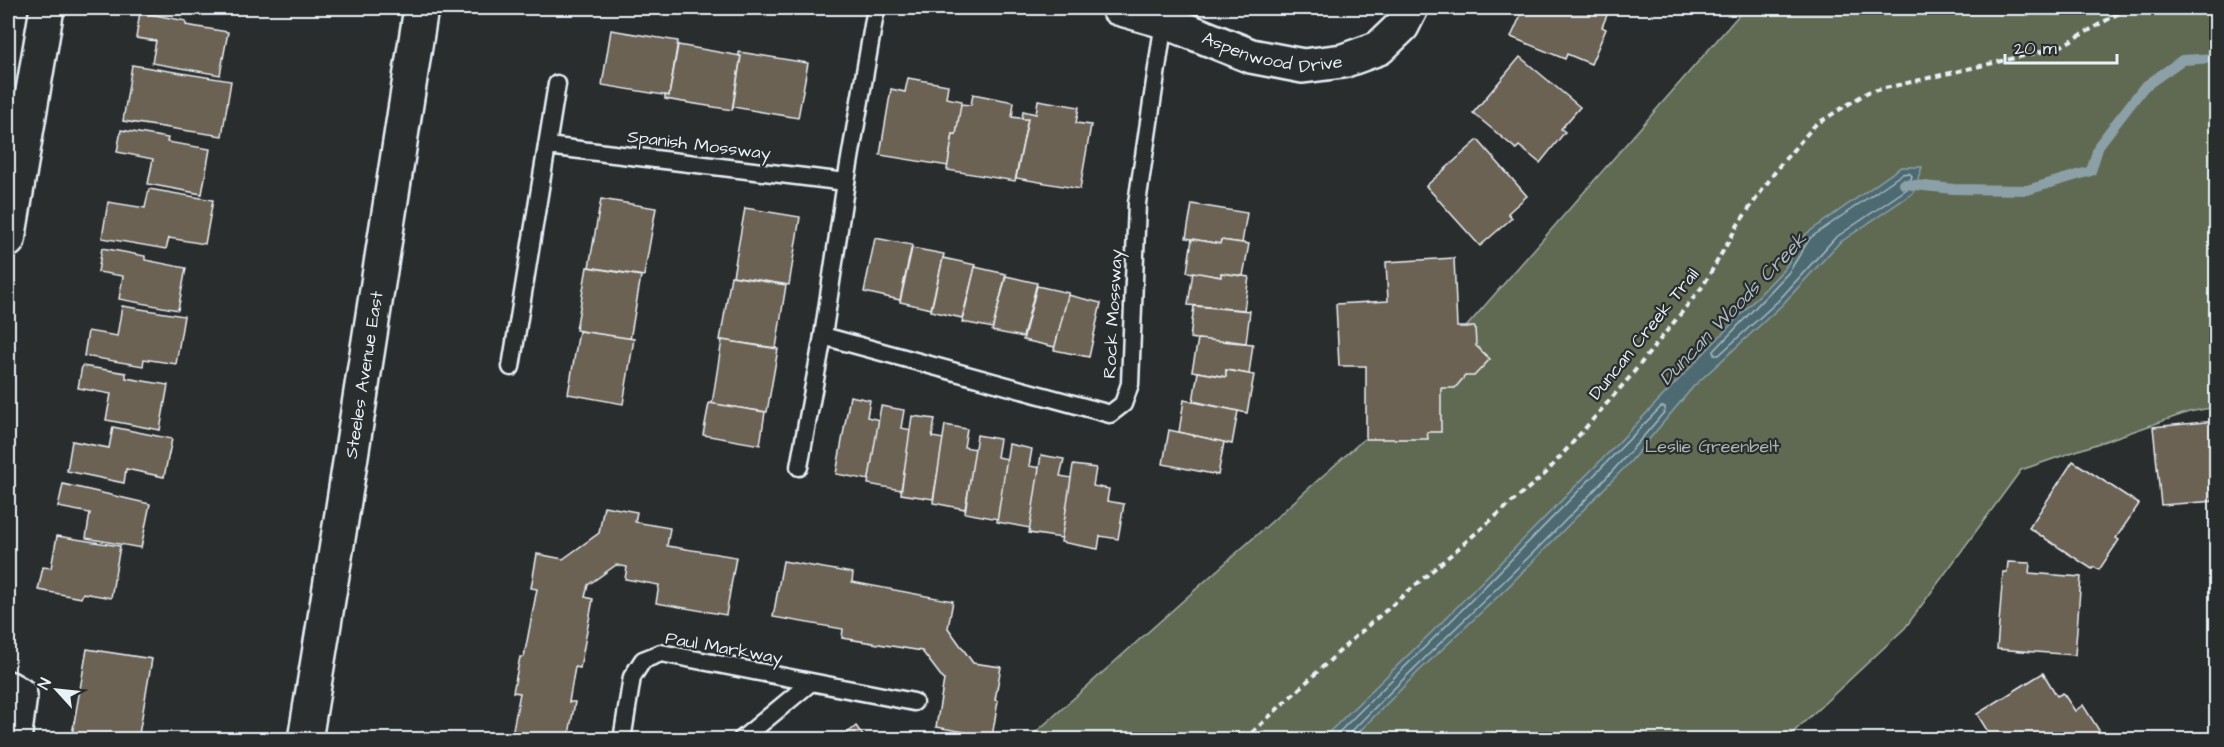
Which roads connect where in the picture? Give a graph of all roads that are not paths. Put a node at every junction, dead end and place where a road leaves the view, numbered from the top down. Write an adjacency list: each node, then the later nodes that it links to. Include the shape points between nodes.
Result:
1 (47, 8): 10 (main road)
2 (421, 8): 18 (main road, Steeles Avenue East)
3 (876, 8): 9 (lane)
4 (1118, 8): 6 (main road, Aspenwood Drive)
5 (1411, 8): 6 (main road, Aspenwood Drive, via 1402,26 1379,48 1343,61 1303,66 1251,56)
6 (1164, 21): 11 (lane, Rock Mossway, via 1137,203 1130,384 1123,404 1110,414)
7 (557, 84): 8 (lane)
8 (547, 146): 9 (lane, Spanish Mossway); 12 (lane)
9 (846, 182): 11 (lane)
10 (8, 240)
11 (823, 336): 13 (lane)
12 (511, 367)
13 (800, 467)
14 (810, 683): 16 (lane, Paul Markway); 19 (lane, Paul Markway, via 661,653 643,660 632,677); 20 (lane)
15 (8, 688): 17 (main road, via 20,695)
16 (914, 702)
17 (14, 740)
18 (305, 740)
19 (622, 740)
20 (741, 740)

